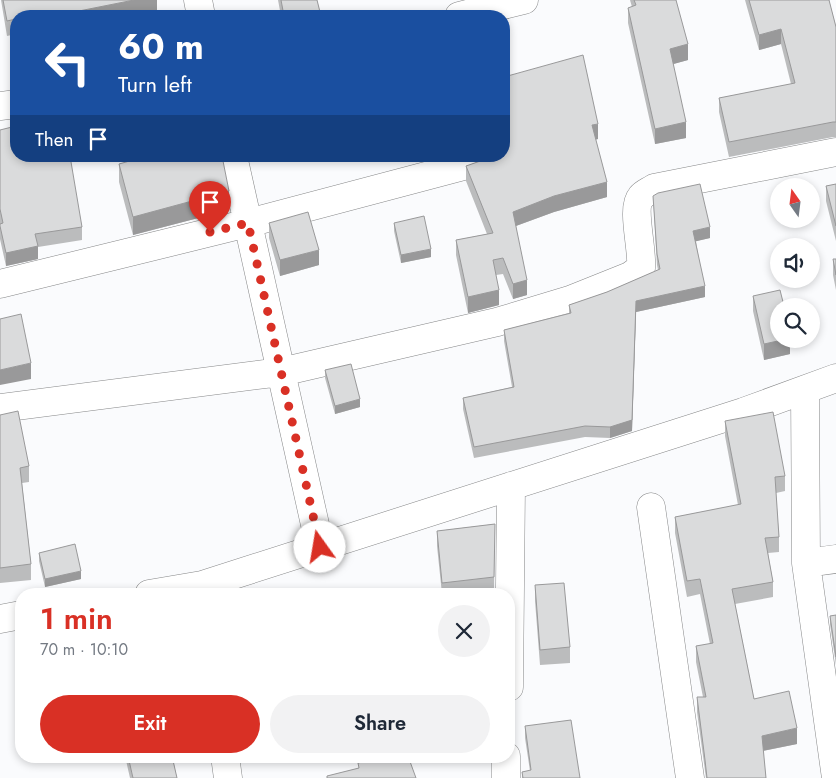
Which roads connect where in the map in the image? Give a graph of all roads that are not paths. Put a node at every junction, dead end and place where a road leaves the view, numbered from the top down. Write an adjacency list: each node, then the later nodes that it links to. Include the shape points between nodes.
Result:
1 (524, 0): 2 (street)
2 (483, 10)
3 (836, 152): 8 (street, via 654,188 642,196 636,206 642,258 640,268 622,280 498,322)
4 (234, 162): 6 (street)
5 (475, 163): 6 (street)
6 (248, 223): 7 (street); 8 (street)
7 (0, 284)
8 (281, 372): 11 (street); 14 (street)
9 (836, 378): 10 (street)
10 (805, 390): 12 (street); 16 (street)
11 (0, 408)
12 (511, 486): 14 (street); 18 (street)
13 (651, 507): 25 (street)
14 (320, 547): 17 (street)
15 (836, 559): 16 (street)
16 (806, 563): 26 (street)
17 (205, 588)
18 (510, 588)
19 (15, 616): 20 (street)
20 (0, 618)
21 (226, 763): 23 (street)
22 (506, 763): 24 (street)
23 (228, 778)
24 (506, 778)
25 (690, 778)
26 (836, 778)

